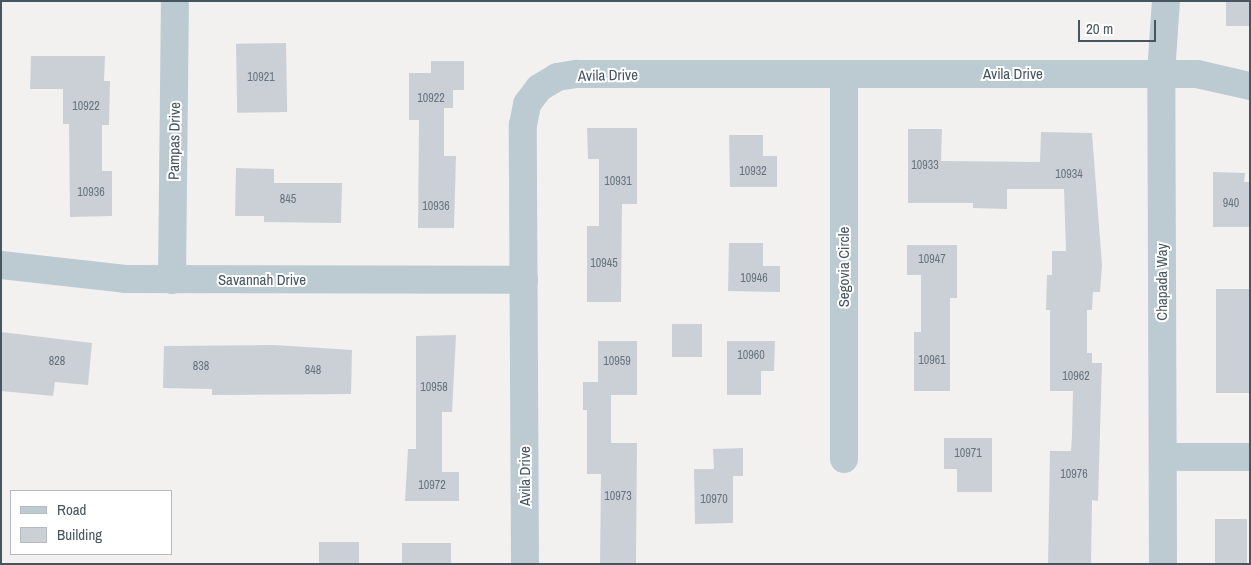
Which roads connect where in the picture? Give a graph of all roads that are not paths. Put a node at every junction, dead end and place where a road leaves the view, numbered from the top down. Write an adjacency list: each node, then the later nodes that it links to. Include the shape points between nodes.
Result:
1 (175, 1): 7 (street, Pampas Drive)
2 (1166, 1): 4 (street, Chapada Way)
3 (844, 74): 4 (street, Avila Drive); 8 (street, Avila Drive, via 577,74 557,77 539,88 527,104 523,125); 11 (street, Segovia Circle)
4 (1161, 74): 5 (street, Avila Drive, via 1197,74); 9 (street, Chapada Way)
5 (1250, 86)
6 (1, 265): 7 (street, Savannah Drive, via 84,276)
7 (172, 280): 8 (street, Savannah Drive)
8 (524, 280): 12 (street, Avila Drive)
9 (1163, 457): 10 (street); 13 (street, Chapada Way)
10 (1250, 457)
11 (844, 459)
12 (525, 564)
13 (1163, 564)

